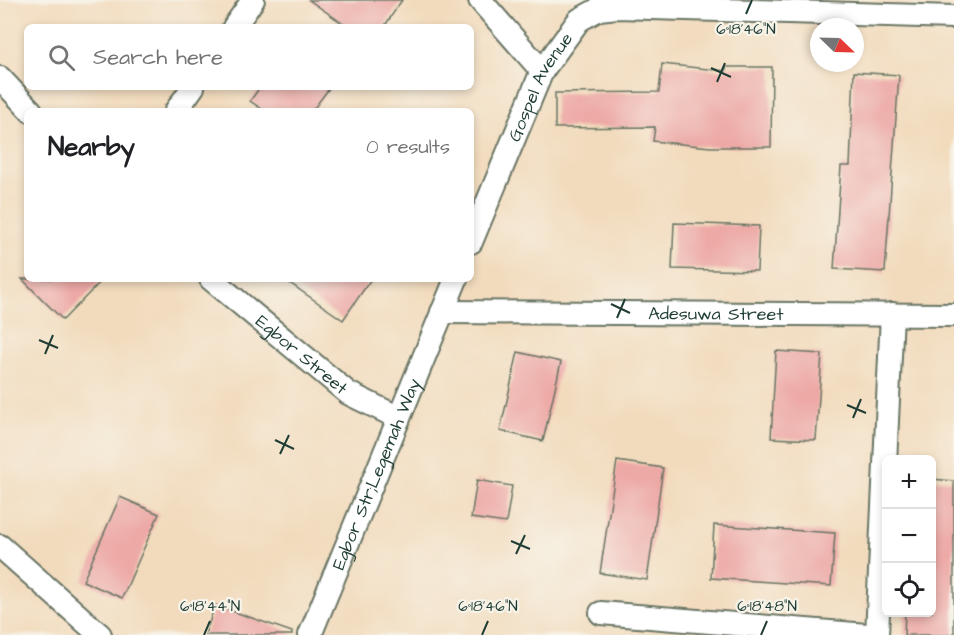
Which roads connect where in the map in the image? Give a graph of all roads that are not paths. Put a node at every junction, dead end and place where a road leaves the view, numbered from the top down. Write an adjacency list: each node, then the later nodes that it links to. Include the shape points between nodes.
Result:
1 (253, 0): 4 (street)
2 (480, 0): 5 (street)
3 (954, 17): 5 (street, Gospel Avenue, via 599,9 579,20)
4 (236, 24)
5 (542, 71): 10 (street, Gospel Avenue)
6 (0, 78): 8 (street)
7 (191, 90): 9 (street)
8 (28, 108)
9 (178, 108)
10 (474, 235)
11 (215, 282): 16 (street, Egbor Street, via 348,393)
12 (455, 282): 13 (street)
13 (442, 312): 14 (street, Adesuwa Street); 16 (street, Egbor Str;Legemah Way)
14 (892, 314): 15 (street, Adesuwa Street); 22 (street)
15 (954, 315)
16 (399, 418): 20 (street, Egbor Str;Legemah Way)
17 (0, 546): 19 (street)
18 (601, 613): 21 (street)
19 (100, 635)
20 (310, 635)
21 (867, 635)
22 (878, 635)

